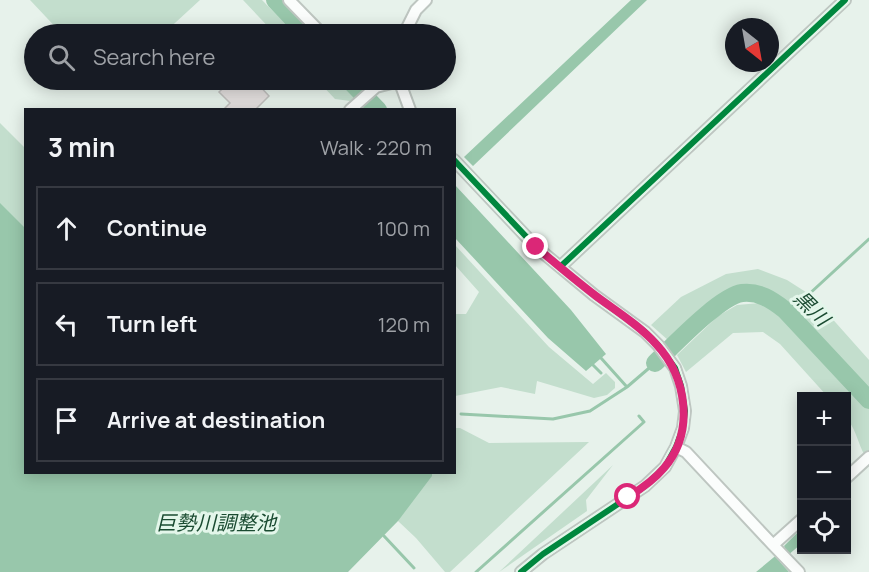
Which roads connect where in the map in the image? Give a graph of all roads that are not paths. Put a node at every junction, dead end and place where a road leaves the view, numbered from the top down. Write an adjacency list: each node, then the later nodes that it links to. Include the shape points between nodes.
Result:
1 (289, 0): 4 (street)
2 (426, 0): 5 (street)
3 (845, 0): 11 (street)
4 (312, 24)
5 (408, 24)
6 (373, 90): 8 (street)
7 (403, 90): 9 (street)
8 (352, 108)
9 (409, 108)
10 (456, 162): 11 (street)
11 (560, 267): 12 (street, via 645,332 675,368 685,411)
12 (676, 447): 16 (street, via 686,452); 17 (street, via 665,467 645,486)
13 (869, 457): 14 (street)
14 (851, 473)
15 (797, 523): 16 (street)
16 (776, 547): 18 (street)
17 (521, 572)
18 (799, 572)

